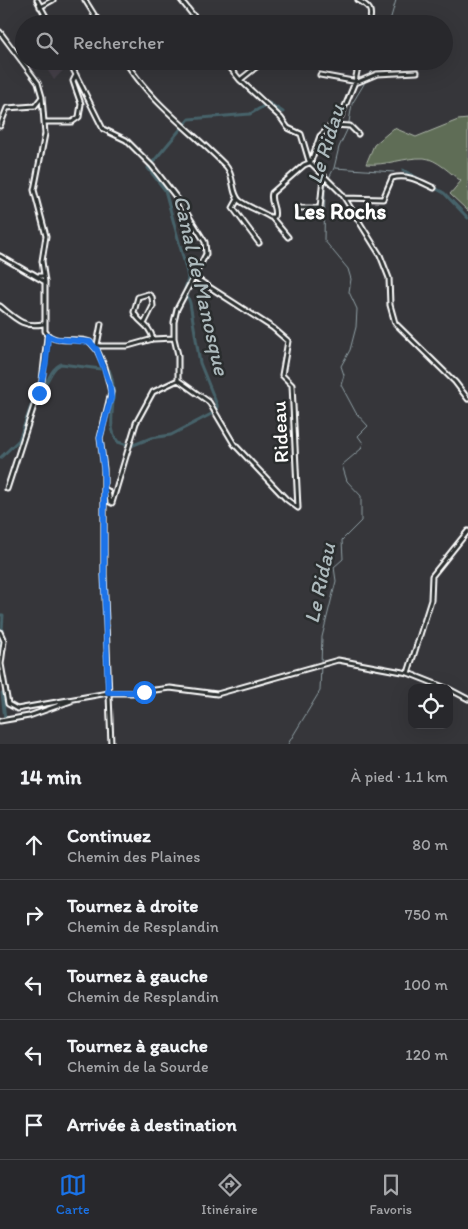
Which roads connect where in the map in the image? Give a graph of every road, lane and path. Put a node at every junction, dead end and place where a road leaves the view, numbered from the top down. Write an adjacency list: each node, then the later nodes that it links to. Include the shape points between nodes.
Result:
1 (37, 0): 6 (street)
2 (53, 0): 6 (street)
3 (85, 0): 8 (street)
4 (181, 0): 9 (street)
5 (358, 0): 10 (street, via 370,8)
6 (40, 7): 7 (street)
7 (44, 14)
8 (95, 15)
9 (193, 15)
10 (372, 15)
11 (0, 33): 12 (street)
12 (15, 50)
13 (30, 70): 24 (street)
14 (74, 70): 20 (street)
15 (131, 70): 33 (street, via 147,93 229,171)
16 (232, 70): 22 (street)
17 (252, 70): 22 (street)
18 (358, 70): 23 (street)
19 (416, 72): 23 (street, via 378,74)
20 (76, 75): 25 (street, via 73,81 81,113 76,120); 41 (street, via 103,130 126,140 149,162 205,242 207,251)
21 (320, 75): 23 (street)
22 (240, 80): 29 (street, via 288,129 301,134)
23 (355, 82): 26 (street, via 341,116)
24 (42, 97): 25 (street); 27 (street, via 35,106 7,108)
25 (45, 122): 40 (street, via 45,137 34,184 46,236 42,261)
26 (333, 125): 28 (street, via 349,126); 29 (street, via 320,136)
27 (0, 126)
28 (358, 134)
29 (310, 162): 30 (street); 35 (street, via 272,193 275,214)
30 (326, 179): 32 (street); 34 (street, via 320,208)
31 (434, 188): 32 (street, via 409,176 401,176 392,178 383,199)
32 (344, 198): 52 (street, via 384,262 393,319)
33 (238, 199): 35 (street); 37 (street, via 233,208)
34 (298, 208)
35 (272, 218): 36 (street)
36 (288, 237)
37 (259, 243)
38 (0, 256): 42 (street)
39 (16, 263): 40 (street, via 38,276)
40 (44, 276): 42 (street)
41 (194, 278): 48 (street, via 176,313); 51 (street, Rideau, via 261,319 288,341 282,375 292,384 299,507 293,506 232,442 204,398)
42 (46, 282): 45 (street)
43 (0, 306): 45 (street, via 23,324)
44 (145, 322): 44 (street, via 136,317 134,310 140,296 149,294 153,305); 49 (street)
45 (43, 324): 47 (street)
46 (101, 324): 50 (street)
47 (48, 336): 50 (street, via 85,340); 53 (street, via 39,393)
48 (174, 338): 49 (street); 51 (street)
49 (153, 339): 50 (street, via 128,346)
50 (96, 345): 54 (street, via 111,392 100,438)
51 (178, 380): 54 (street, via 152,394 136,423 112,503)
52 (468, 399)
53 (7, 489)
54 (104, 489): 60 (street)
55 (468, 531): 57 (street, via 432,576 431,600)
56 (0, 632): 61 (street, via 4,641 2,668 10,707 23,709)
57 (408, 673): 58 (street); 60 (street, via 343,660 322,663 217,694 170,688 132,693)
58 (437, 684)
59 (453, 691): 62 (street)
60 (108, 692): 61 (street); 64 (street)
61 (79, 698): 63 (street, via 29,716)
62 (468, 699)
63 (0, 721)
64 (111, 744)

